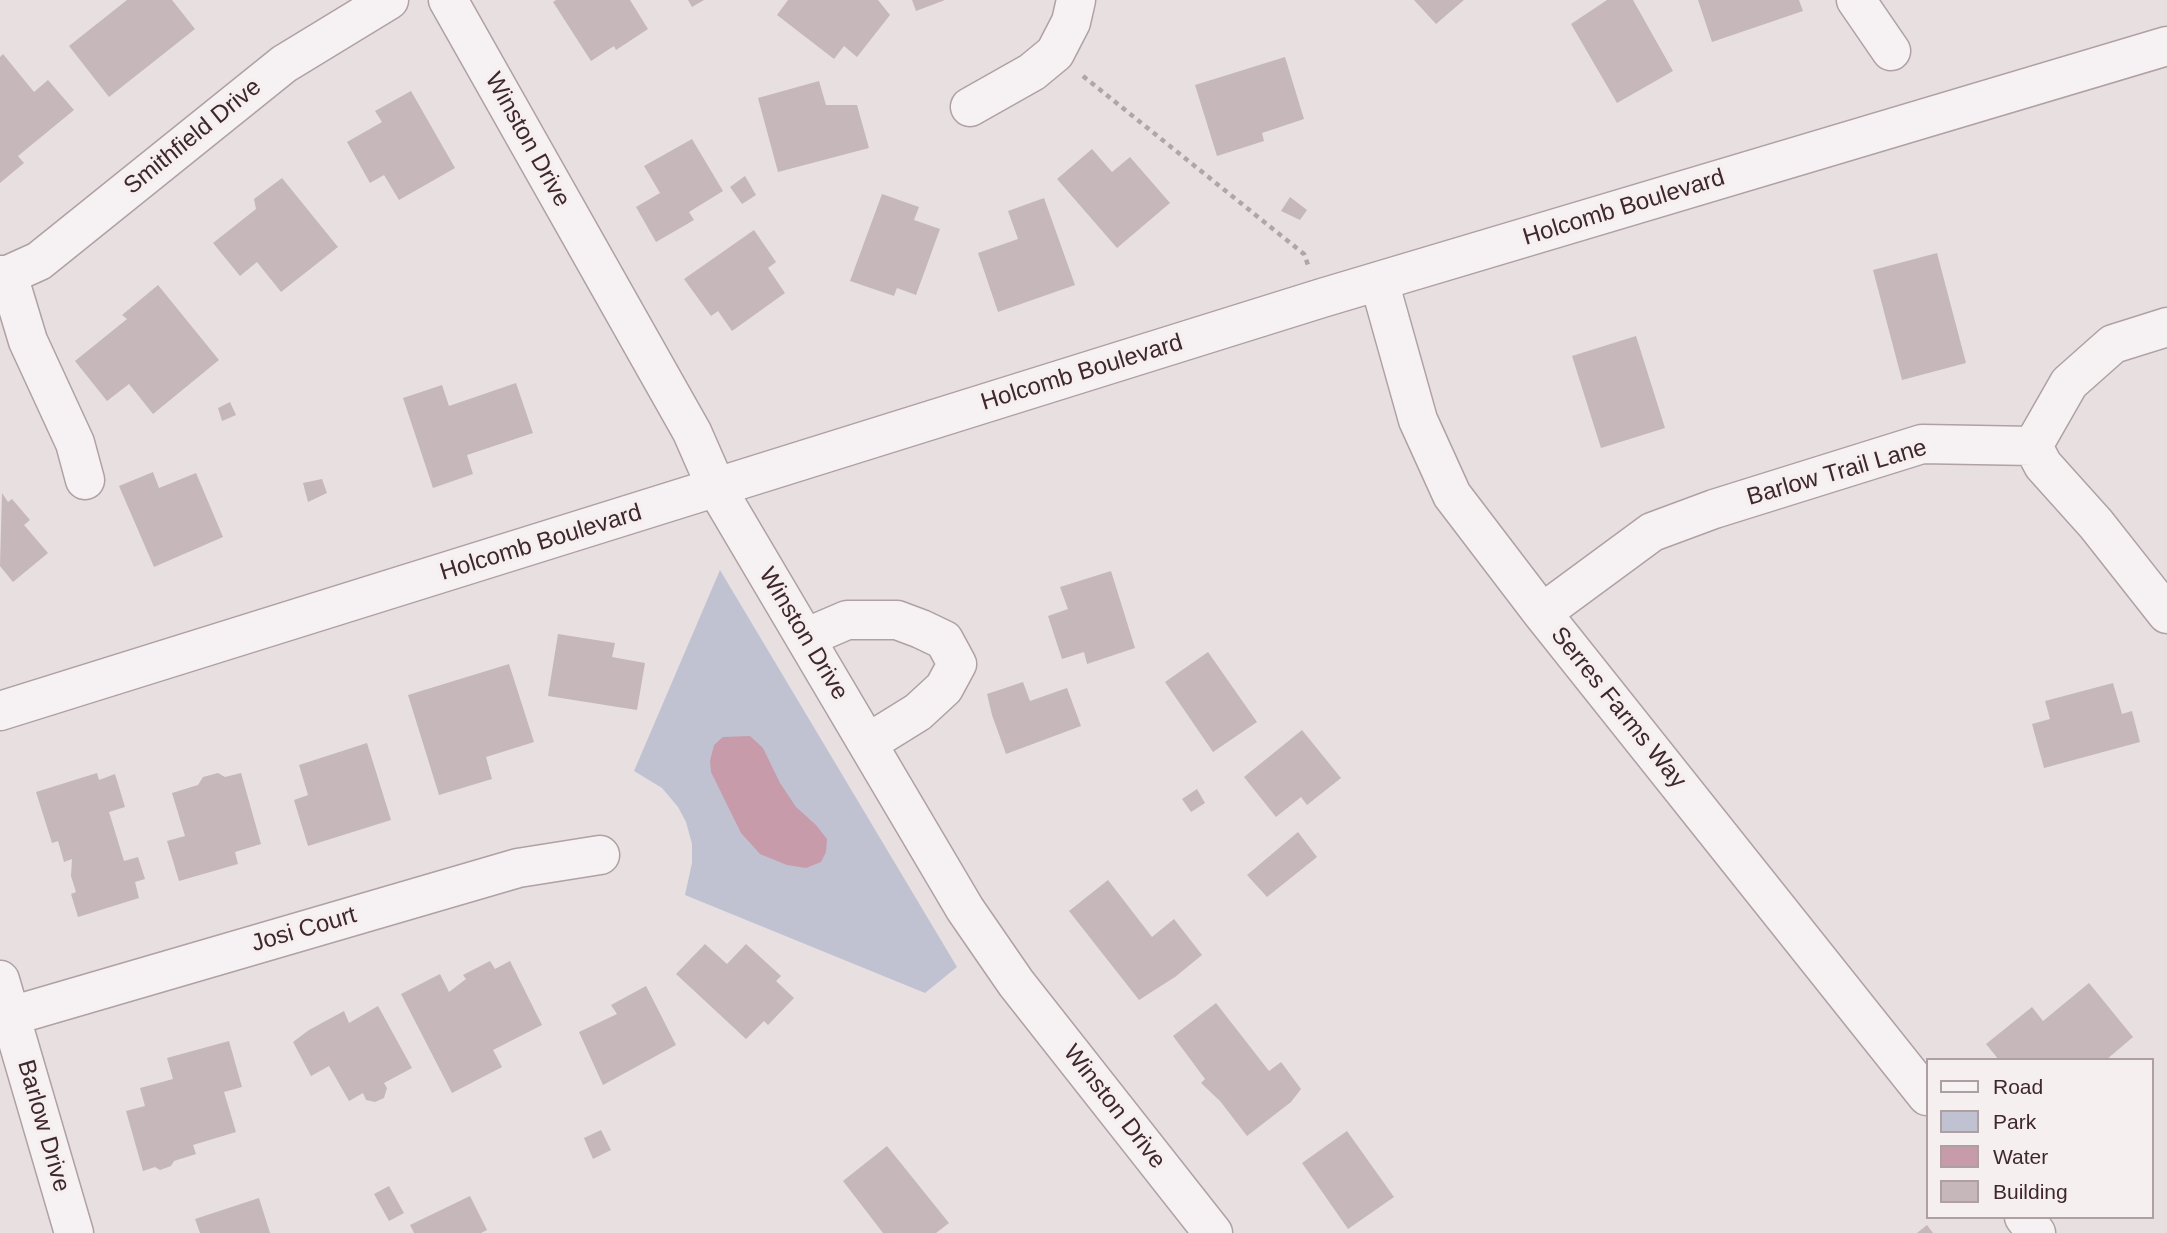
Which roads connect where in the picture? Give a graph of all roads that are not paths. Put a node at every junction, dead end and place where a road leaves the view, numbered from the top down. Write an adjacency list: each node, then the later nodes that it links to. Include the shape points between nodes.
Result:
1 (389, 0): 8 (street, Smithfield Drive, via 284,64 39,261)
2 (448, 0): 13 (street, Winston Drive, via 692,432)
3 (1076, 0): 7 (street, via 1055,53 1032,72)
4 (1856, 0): 6 (street)
5 (2167, 46): 9 (street, Holcomb Boulevard)
6 (1891, 51)
7 (970, 107)
8 (4, 275): 12 (street, via 28,341 75,443)
9 (1379, 281): 13 (street, Holcomb Boulevard); 14 (street, Serres Farms Way, via 1418,420 1451,495)
10 (2167, 327): 11 (street, via 2113,344 2069,383)
11 (2033, 446): 14 (street, Barlow Trail Lane, via 1922,444 1714,509 1652,532); 15 (street, via 2043,465)
12 (85, 480)
13 (717, 489): 16 (street, Winston Drive); 17 (street, Holcomb Boulevard)
14 (1542, 613): 22 (street, Serres Farms Way)
15 (2167, 614)
16 (805, 638): 18 (street, Winston Drive); 18 (street, via 847,620 897,620 944,640 957,664 944,688 918,712)
17 (0, 711)
18 (867, 743): 24 (street, Winston Drive, via 965,909 1016,983)
19 (600, 855): 21 (street, Josi Court, via 518,868)
20 (0, 980): 21 (street, Barlow Drive)
21 (11, 1016): 23 (street, Barlow Drive)
22 (1926, 1095)
23 (74, 1233)
24 (1213, 1233)

